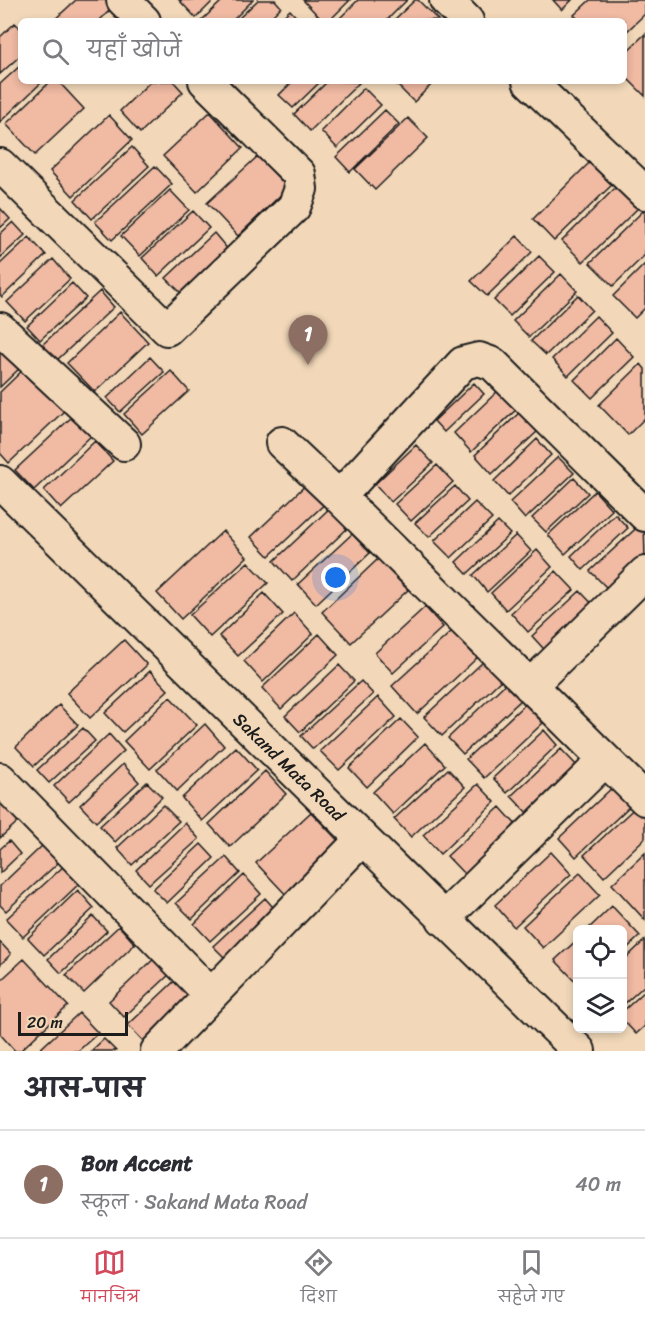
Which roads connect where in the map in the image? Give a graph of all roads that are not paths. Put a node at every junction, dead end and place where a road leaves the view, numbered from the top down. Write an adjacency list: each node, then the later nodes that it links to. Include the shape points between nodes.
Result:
1 (123, 0): 3 (street)
2 (446, 0): 4 (street)
3 (141, 18)
4 (465, 18)
5 (208, 84): 7 (street, via 298,174 301,189 294,207 167,329)
6 (533, 84): 8 (street)
7 (0, 165)
8 (643, 188)
9 (0, 329): 11 (street)
10 (282, 443): 13 (street)
11 (123, 444)
12 (0, 482): 20 (street, Sakand Mata Road)
13 (339, 497): 14 (street, via 463,363 479,358 493,364); 16 (street)
14 (645, 515)
15 (645, 573): 16 (street)
16 (530, 686): 17 (street)
17 (605, 760): 19 (street); 21 (street)
18 (0, 779): 22 (street)
19 (645, 799)
20 (362, 839): 21 (street, Sakand Mata Road); 22 (street)
21 (443, 919): 24 (street, Sakand Mata Road)
22 (211, 995): 23 (street)
23 (157, 1051)
24 (579, 1051)

